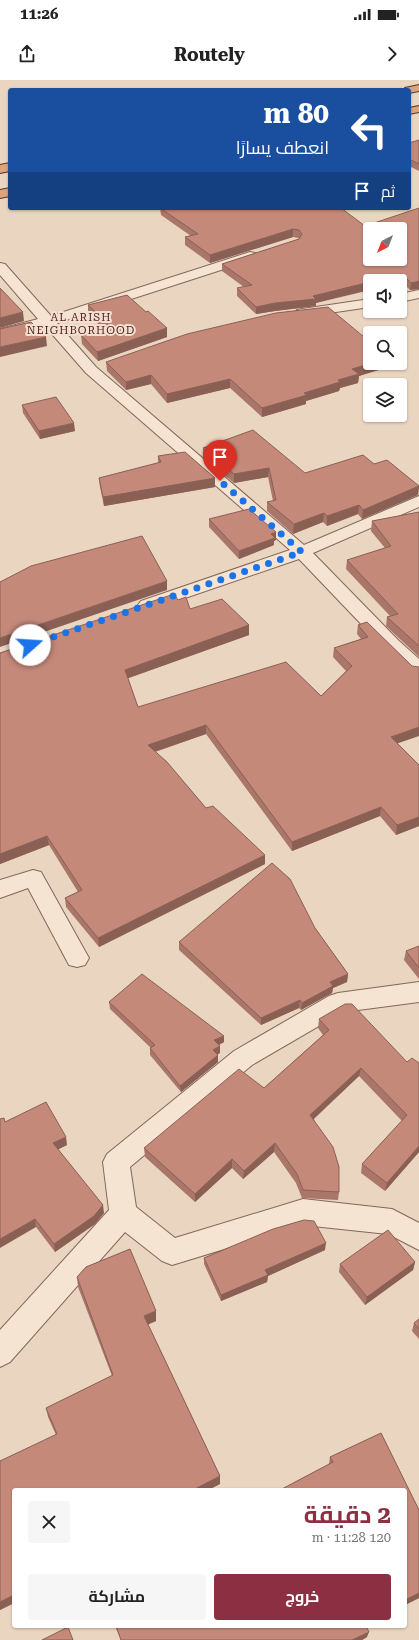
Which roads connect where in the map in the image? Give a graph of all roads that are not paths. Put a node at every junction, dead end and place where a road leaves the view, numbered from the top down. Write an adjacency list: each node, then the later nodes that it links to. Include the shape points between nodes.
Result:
1 (263, 252): 7 (street)
2 (0, 267): 7 (street)
3 (419, 294): 4 (street)
4 (407, 297)
5 (363, 304): 6 (street)
6 (290, 314)
7 (48, 321): 8 (street); 10 (street)
8 (0, 333)
9 (419, 501): 10 (street)
10 (302, 552): 11 (street); 12 (street)
11 (128, 611)
12 (419, 670)
13 (0, 889): 14 (street, via 33,878)
14 (77, 958)
15 (419, 992): 16 (street, via 338,1003 243,1058 116,1162)
16 (123, 1214): 17 (street, via 172,1252 303,1212 392,1222); 18 (street)
17 (419, 1237)
18 (0, 1352)

